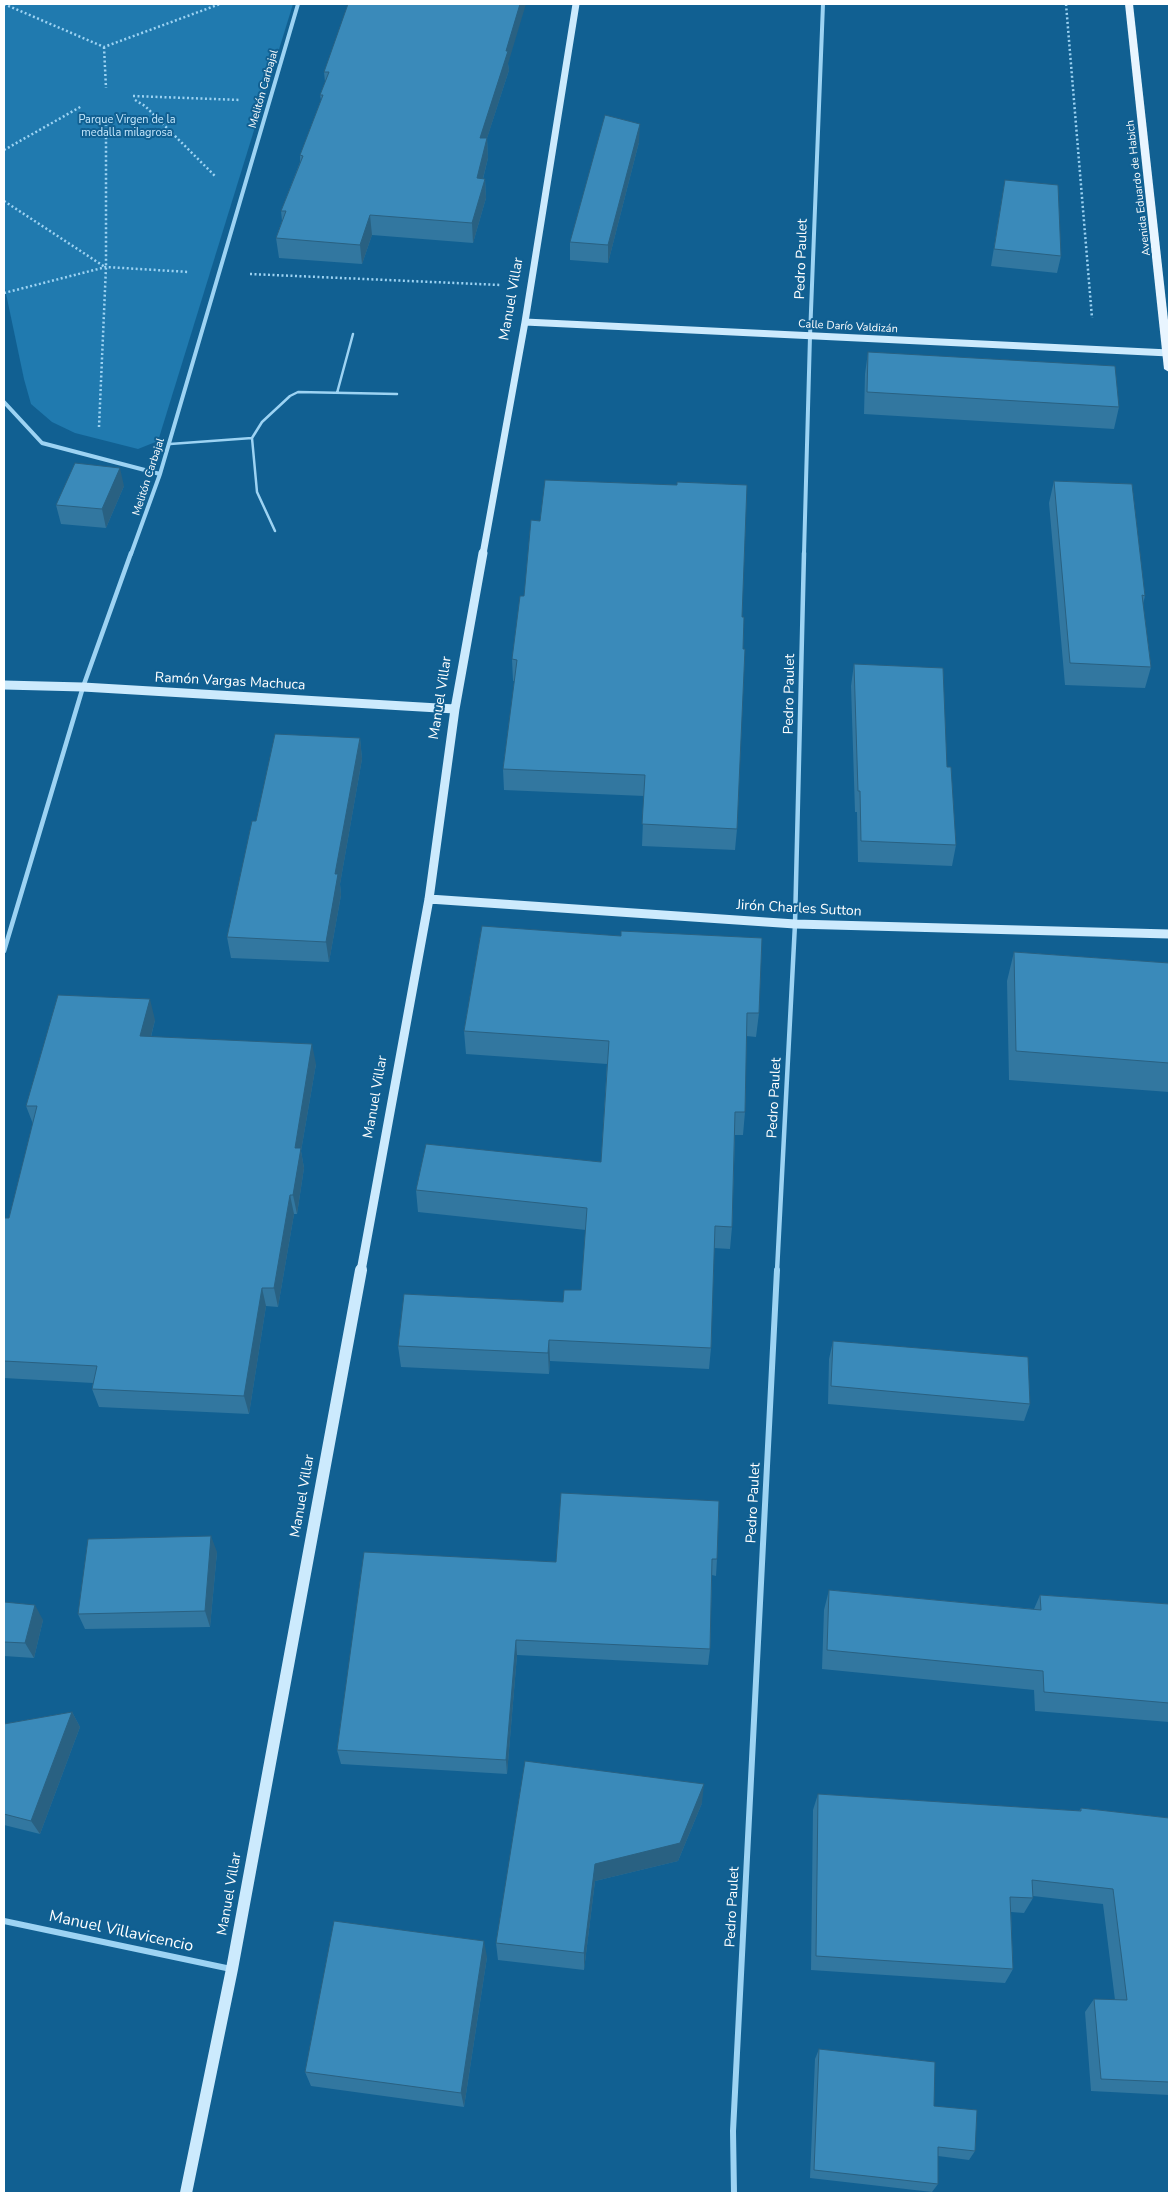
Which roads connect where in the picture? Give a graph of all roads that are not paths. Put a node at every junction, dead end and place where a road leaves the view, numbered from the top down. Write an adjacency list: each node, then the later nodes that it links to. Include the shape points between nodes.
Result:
1 (298, 4): 14 (street, Melitón Carbajal)
2 (576, 4): 5 (street, Manuel Villar)
3 (823, 4): 7 (street, Pedro Paulet)
4 (1129, 4): 8 (main road, Avenida Eduardo de Habich)
5 (526, 322): 7 (street, Calle Darío Valdizán); 19 (street, Manuel Villar)
6 (353, 334): 10 (lane)
7 (810, 336): 8 (street, Calle Darío Valdizán); 21 (street, Pedro Paulet)
8 (1168, 353): 9 (main road, Avenida Eduardo de Habich)
9 (1169, 369)
10 (336, 393): 11 (lane); 13 (lane, via 294,393 262,422)
11 (397, 394)
12 (4, 402): 15 (street, via 42,443)
13 (252, 438): 14 (lane); 16 (lane, via 257,492)
14 (170, 444): 15 (street, Melitón Carbajal)
15 (160, 474): 18 (street, Melitón Carbajal)
16 (275, 531)
17 (4, 685): 18 (street, Ramón Vargas Machuca)
18 (84, 687): 19 (street, Ramón Vargas Machuca); 23 (street, Melitón Carbajal)
19 (455, 709): 20 (street, Manuel Villar)
20 (429, 899): 21 (street, Jirón Charles Sutton); 25 (street, Manuel Villar)
21 (795, 924): 22 (street, Jirón Charles Sutton); 27 (street, Pedro Paulet, via 733,2131)
22 (1169, 934)
23 (4, 951)
24 (4, 1921): 25 (street, Manuel Villavicencio)
25 (232, 1969): 26 (street, Manuel Villar)
26 (186, 2193)
27 (734, 2193)

